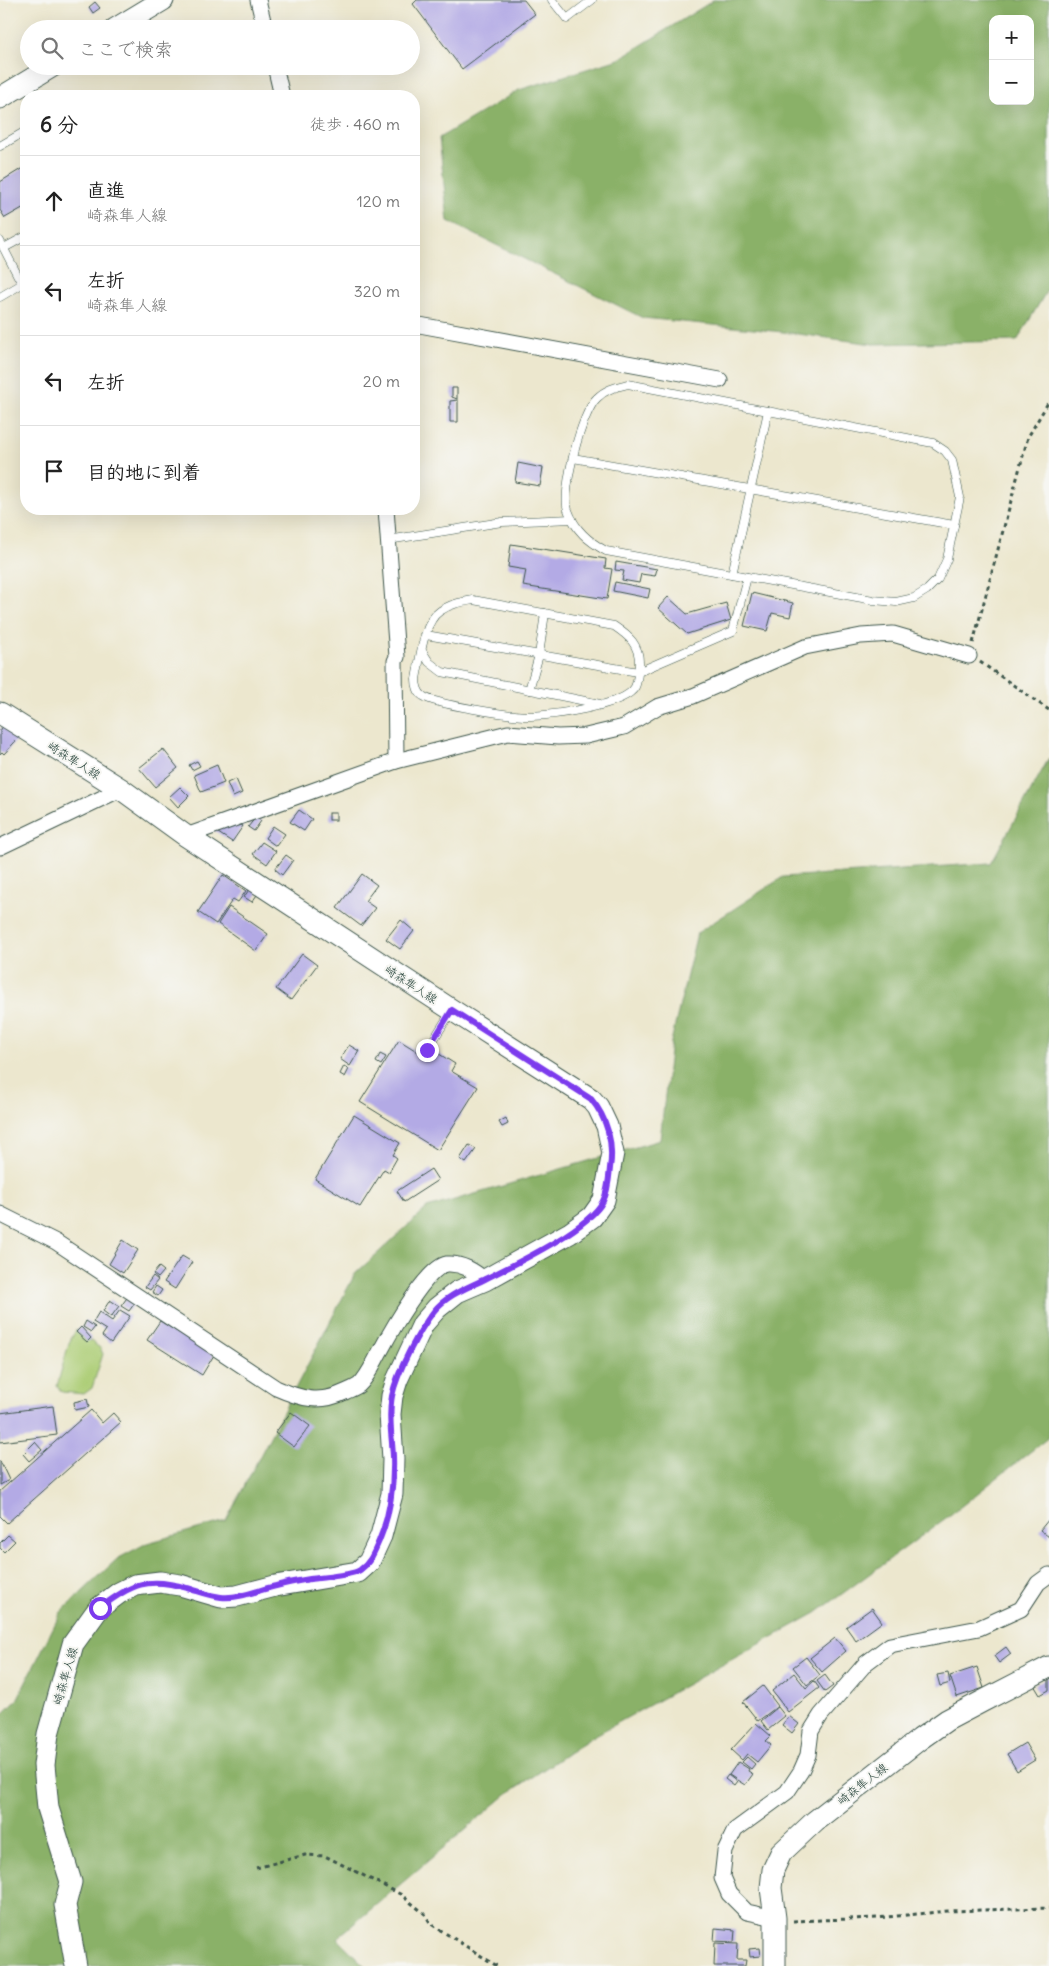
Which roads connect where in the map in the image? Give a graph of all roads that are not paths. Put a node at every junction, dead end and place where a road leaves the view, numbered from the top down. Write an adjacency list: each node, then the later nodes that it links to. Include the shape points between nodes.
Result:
1 (163, 0): 5 (main road)
2 (258, 0): 6 (street)
3 (552, 0): 4 (lane, via 567,19)
4 (592, 0)
5 (130, 20)
6 (263, 20)
7 (38, 75): 10 (main road)
8 (277, 75): 9 (street)
9 (281, 90)
10 (0, 98)
11 (20, 134): 12 (lane)
12 (0, 146)
13 (20, 238): 14 (lane)
14 (2, 245): 15 (lane)
15 (20, 280)
16 (20, 285): 17 (lane)
17 (0, 296)
18 (420, 325): 19 (street)
19 (720, 380)
20 (768, 411): 21 (lane, via 628,384 610,388 588,409); 22 (lane); 25 (lane, via 933,443 952,460 960,497)
21 (573, 458): 22 (lane); 24 (lane, via 566,494)
22 (751, 489): 25 (lane); 27 (lane)
23 (386, 515): 26 (street)
24 (572, 519): 26 (lane, via 502,522); 27 (lane, via 589,541 606,551)
25 (954, 525): 28 (lane, via 947,559 938,579 914,598 896,602 873,600)
26 (388, 540): 38 (street, via 397,657)
27 (732, 574): 28 (lane)
28 (747, 577): 34 (lane, via 733,631)
29 (545, 613): 30 (lane, via 473,600 438,611 428,624); 32 (lane); 34 (lane, via 614,626 636,645)
30 (426, 635): 31 (lane); 32 (lane)
31 (422, 651): 35 (lane, via 429,662 442,672); 36 (lane, via 417,687 422,696 437,701 530,716)
32 (539, 655): 34 (lane); 35 (lane)
33 (969, 656): 38 (street, via 893,634 861,636 805,647 693,696 657,707 624,727 586,736 508,733)
34 (638, 672): 36 (lane, via 636,687)
35 (529, 690): 36 (lane)
36 (605, 705)
37 (0, 713): 39 (main road, 崎森隼人線)
38 (396, 761): 40 (street)
39 (121, 789): 40 (main road, 崎森隼人線); 41 (street)
40 (186, 836): 42 (main road, 崎森隼人線)
41 (0, 846)
42 (452, 1010): 43 (lane); 45 (main road, 崎森隼人線, via 591,1099 607,1126 613,1153 604,1200 592,1217 570,1233)
43 (427, 1050)
44 (0, 1214): 45 (street, via 56,1242 257,1376 297,1397 332,1398 359,1385 429,1276 445,1264 470,1269)
45 (485, 1280): 49 (main road, 崎森隼人線, via 458,1292 437,1308 423,1324 397,1380 390,1414 392,1494 381,1536 369,1562 358,1572 221,1597 160,1582 135,1585 100,1608 74,1644 48,1734 44,1765 48,1808 71,1882 65,1905)
46 (1049, 1575): 48 (street, via 1038,1583 1021,1609 979,1628 890,1645 866,1663 821,1715 812,1731 805,1763 787,1792 735,1830 725,1851 722,1878 729,1894 747,1912)
47 (1049, 1667): 48 (main road, 崎森隼人線, via 983,1700 934,1730 795,1839 781,1852 773,1870 771,1888)
48 (775, 1918): 50 (main road, 崎森隼人線)
49 (76, 1966)
50 (775, 1966)

